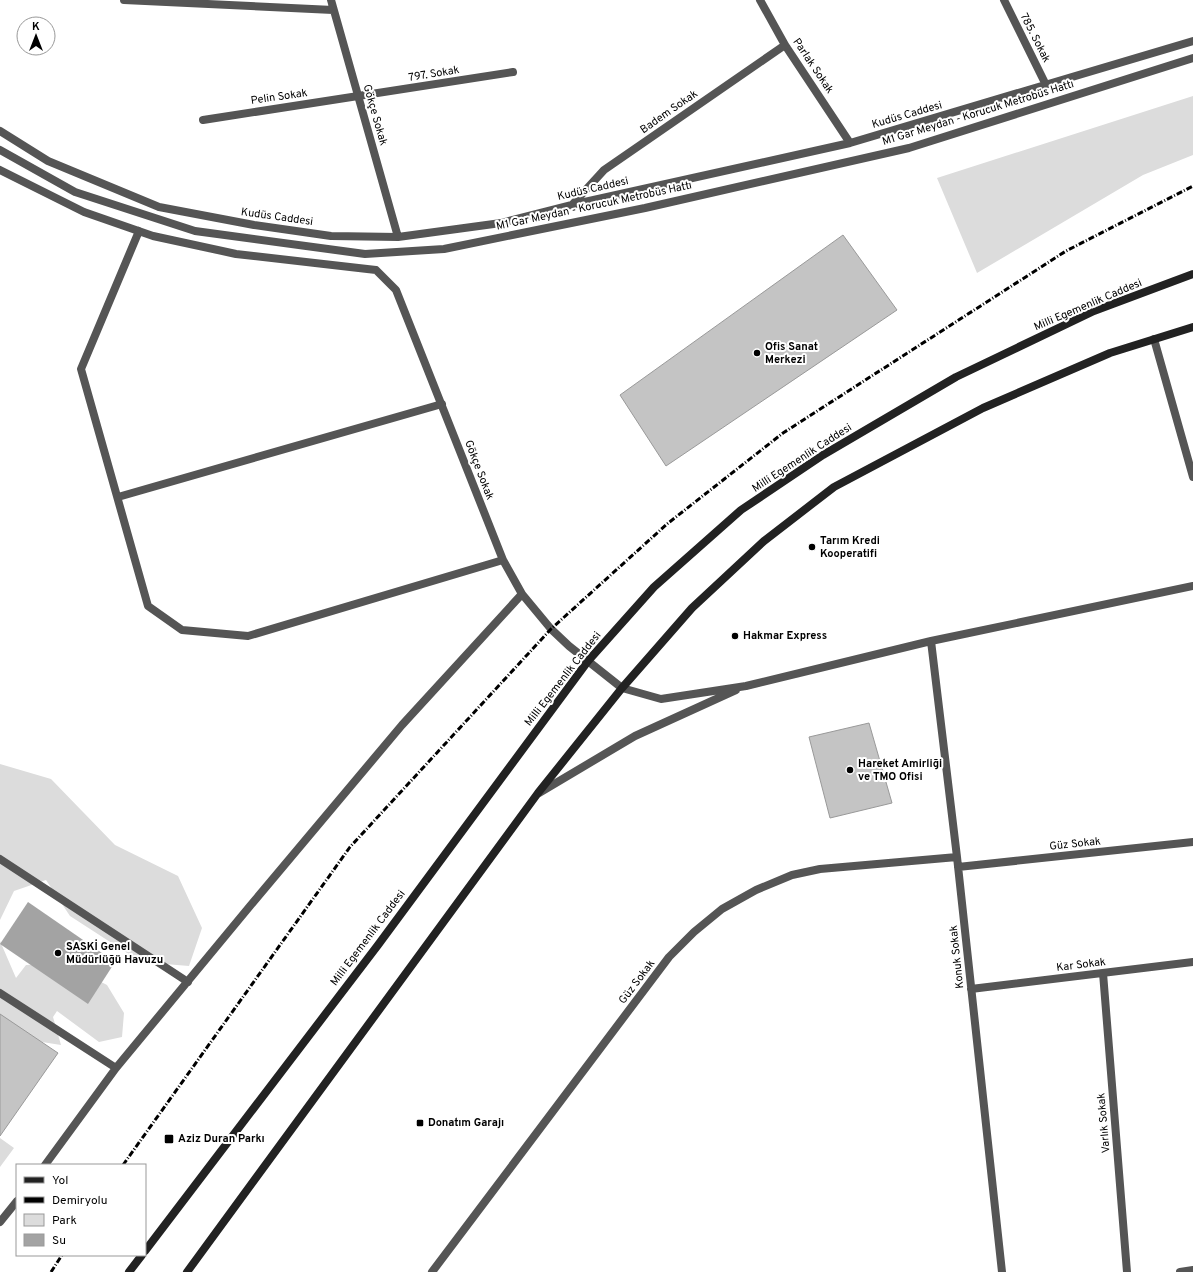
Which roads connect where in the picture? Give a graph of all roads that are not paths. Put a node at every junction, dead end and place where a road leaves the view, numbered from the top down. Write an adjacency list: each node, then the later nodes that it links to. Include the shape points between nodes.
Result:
1 (124, 0): 5 (street)
2 (331, 0): 5 (street, Gökçe Sokak)
3 (760, 0): 7 (street, Parlak Sokak)
4 (1004, 0): 10 (street, 785. Sokak)
5 (333, 10): 11 (street, Gökçe Sokak)
6 (1193, 41): 10 (street, Kudüs Caddesi)
7 (785, 45): 14 (street, Parlak Sokak); 17 (street, Badem Sokak, via 604,170)
8 (1193, 58): 15 (street, M1 Gar Meydan - Korucuk Metrobüs Hattı, via 909,148 645,208 444,249 365,254 195,231 75,192)
9 (513, 72): 11 (street, 797. Sokak)
10 (1046, 85): 14 (street, Kudüs Caddesi)
11 (358, 97): 12 (street, Pelin Sokak); 19 (street, Gökçe Sokak)
12 (203, 120)
13 (0, 131): 19 (street, Kudüs Caddesi, via 48,160 159,207 331,236)
14 (850, 143): 17 (street, Kudüs Caddesi)
15 (0, 150)
16 (0, 170): 18 (street, via 84,212)
17 (571, 205): 19 (street, Kudüs Caddesi, via 502,223)
18 (138, 231): 23 (street, Gökçe Sokak, via 236,254 376,270 396,290); 25 (street, via 81,369)
19 (398, 237)
20 (1193, 274): 30 (main road, Milli Egemenlik Caddesi, via 1094,312 956,377 824,455 741,510 654,587)
21 (1193, 327): 22 (main road)
22 (1154, 339): 24 (street); 32 (main road, via 1110,353 983,408 834,487 764,541 692,608)
23 (442, 404): 25 (street); 26 (street, Gökçe Sokak)
24 (1193, 477)
25 (118, 497): 26 (street, via 148,606 182,630 248,636)
26 (503, 560): 28 (street, Gökçe Sokak)
27 (1193, 586): 29 (street)
28 (522, 594): 30 (street, Gökçe Sokak, via 551,629); 40 (street, via 402,725)
29 (931, 641): 31 (street); 35 (street, Konuk Sokak)
30 (588, 661): 32 (street, Gökçe Sokak); 47 (main road, Milli Egemenlik Caddesi)
31 (746, 686): 32 (street, via 661,699); 33 (street, via 635,736)
32 (622, 688): 33 (main road)
33 (538, 793): 51 (main road)
34 (1193, 842): 37 (street, Güz Sokak)
35 (957, 857): 37 (street, Konuk Sokak); 52 (street, Güz Sokak, via 820,869 792,875 756,890 722,909 694,932 670,957)
36 (0, 859): 40 (street)
37 (958, 867): 41 (street, Konuk Sokak)
38 (1193, 962): 39 (street, Kar Sokak)
39 (1103, 973): 41 (street, Kar Sokak); 54 (street, Varlık Sokak)
40 (188, 982): 43 (street)
41 (971, 989): 53 (street, Konuk Sokak)
42 (0, 993): 43 (street)
43 (116, 1068): 44 (street)
44 (46, 1164)
45 (16, 1202): 46 (street)
46 (0, 1222)
47 (146, 1250)
48 (141, 1256): 50 (main road)
49 (1193, 1270): 55 (street)
50 (129, 1272)
51 (187, 1272)
52 (432, 1272)
53 (1002, 1272)
54 (1128, 1272)
55 (1180, 1272)

